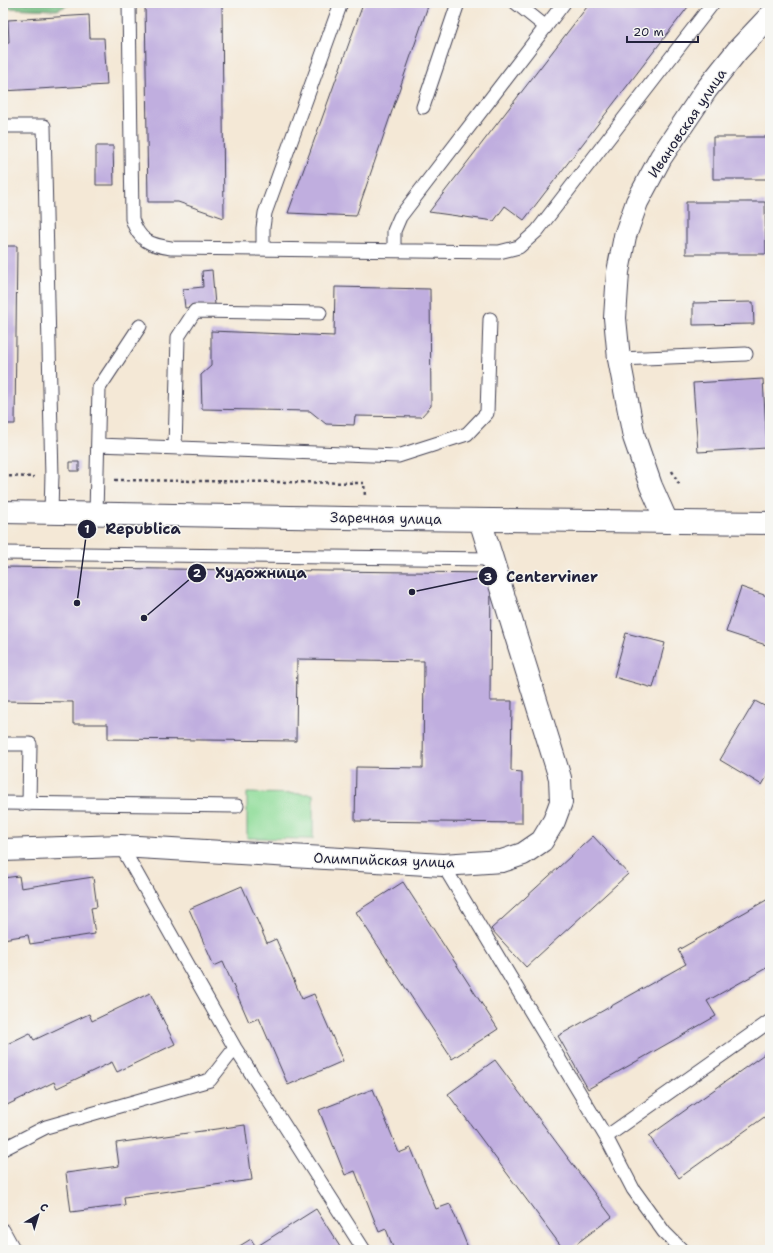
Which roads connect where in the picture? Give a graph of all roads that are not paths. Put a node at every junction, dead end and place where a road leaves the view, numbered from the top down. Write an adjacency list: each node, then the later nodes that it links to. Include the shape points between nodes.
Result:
1 (129, 3): 11 (lane, via 132,219 135,229 142,238 155,246)
2 (341, 3): 11 (lane, via 266,213)
3 (458, 3): 9 (lane)
4 (516, 3): 8 (lane)
5 (564, 3): 8 (lane)
6 (713, 3): 12 (lane, via 537,231 519,247 499,252)
7 (770, 16): 17 (street, Ивановская улица, via 737,51 706,90 661,157 637,202 625,236 618,272 615,318)
8 (546, 27): 12 (lane, via 400,217 394,231)
9 (423, 107)
10 (3, 126): 21 (lane, via 44,126)
11 (263, 249): 12 (lane)
12 (394, 250)
13 (320, 313): 19 (lane, via 194,311 178,337)
14 (490, 319): 19 (lane, via 487,413 467,434 398,456)
15 (140, 326): 18 (lane, via 99,388)
16 (746, 354): 17 (lane)
17 (619, 359): 24 (street, Ивановская улица, via 634,437)
18 (98, 445): 19 (lane); 22 (lane)
19 (175, 448)
20 (3, 512): 21 (street, Заречная улица)
21 (52, 513): 22 (street, Заречная улица)
22 (96, 514): 23 (street, Заречная улица)
23 (480, 520): 24 (street, Заречная улица); 27 (street, Олимпийская улица)
24 (667, 522): 25 (street, Заречная улица)
25 (770, 523)
26 (3, 553): 27 (lane)
27 (492, 559): 34 (street, Олимпийская улица, via 560,778 561,802 554,821 542,841 523,854 502,860)
28 (3, 744): 30 (lane, via 30,744)
29 (3, 803): 30 (lane)
30 (29, 804): 31 (lane)
31 (237, 806)
32 (122, 846): 33 (street, Олимпийская улица); 34 (street, Олимпийская улица); 36 (lane)
33 (3, 850)
34 (443, 865): 37 (lane)
35 (770, 1021): 37 (lane)
36 (235, 1048): 38 (lane, via 210,1080 46,1127); 41 (lane)
37 (606, 1137): 42 (lane, via 633,1189 664,1232)
38 (3, 1149)
39 (3, 1230): 40 (lane)
40 (14, 1250)
41 (364, 1250)
42 (682, 1250)

